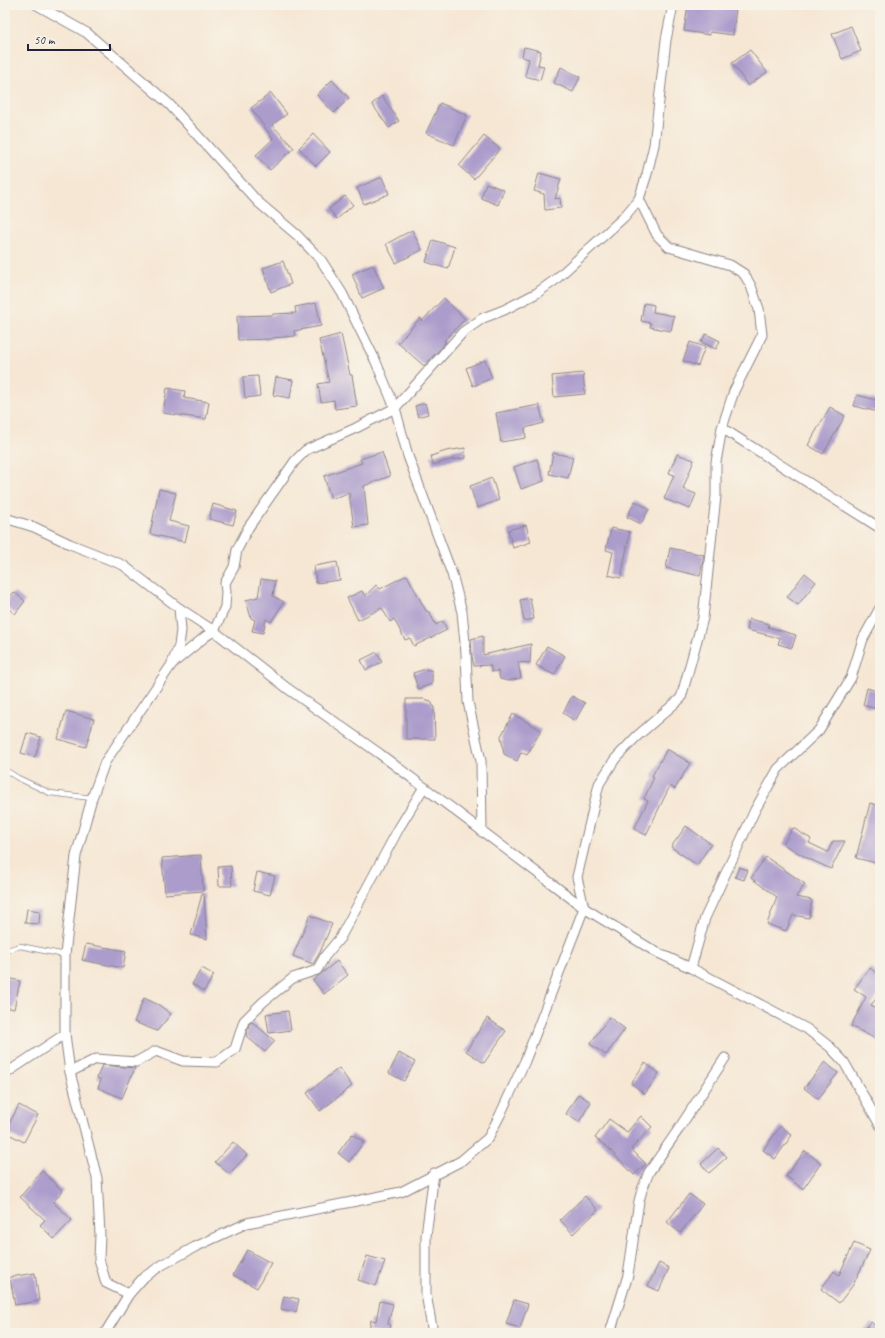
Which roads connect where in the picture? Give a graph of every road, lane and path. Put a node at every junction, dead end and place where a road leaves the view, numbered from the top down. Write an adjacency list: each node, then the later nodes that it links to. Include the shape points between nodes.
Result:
1 (37, 5): 4 (street, via 88,32 169,104 258,202 297,235 321,260 342,293)
2 (673, 5): 3 (street, via 666,40 654,145)
3 (639, 199): 4 (street, via 624,217 555,280 537,293 483,318 463,332); 5 (street, via 657,235 669,247 730,265 744,274 751,286 759,309 762,335 734,391)
4 (395, 408): 10 (street, via 306,450 295,460 248,528 237,550 234,567 225,583 225,607); 15 (street, via 408,456 452,574 462,612 468,702 481,761)
5 (722, 428): 7 (street); 16 (street, via 716,462 717,485 703,618 682,698 615,758 599,784 578,877)
6 (5, 518): 8 (street, via 34,527 123,565)
7 (880, 528)
8 (179, 608): 10 (street); 11 (street, via 179,646)
9 (880, 608): 19 (street, via 863,639 851,678 819,730 778,769 755,810 705,918)
10 (214, 631): 11 (street); 13 (street, via 287,688)
11 (172, 664): 14 (street, via 105,762)
12 (5, 770): 14 (lane, via 50,793)
13 (424, 787): 15 (street); 22 (street, via 340,938 317,970 293,978 263,1002 244,1022 235,1049 217,1062 183,1061 156,1051 136,1062 96,1059)
14 (92, 798): 18 (street, via 76,856)
15 (482, 832): 16 (street)
16 (584, 908): 19 (street, via 656,952); 25 (street, via 525,1061 488,1138 461,1161)
17 (5, 951): 18 (lane, via 20,946)
18 (65, 955): 20 (street)
19 (692, 968): 24 (street, via 807,1029 830,1047 844,1062)
20 (65, 1034): 22 (street); 23 (street)
21 (725, 1058): 29 (street, via 649,1172 639,1201 628,1275)
22 (70, 1072): 26 (street, via 97,1178 99,1259 106,1283)
23 (5, 1074)
24 (880, 1125)
25 (434, 1174): 26 (street, via 401,1192 247,1222 162,1265 144,1277); 28 (street, via 426,1236 426,1294)
26 (128, 1294): 27 (street)
27 (104, 1333)
28 (433, 1333)
29 (610, 1333)

